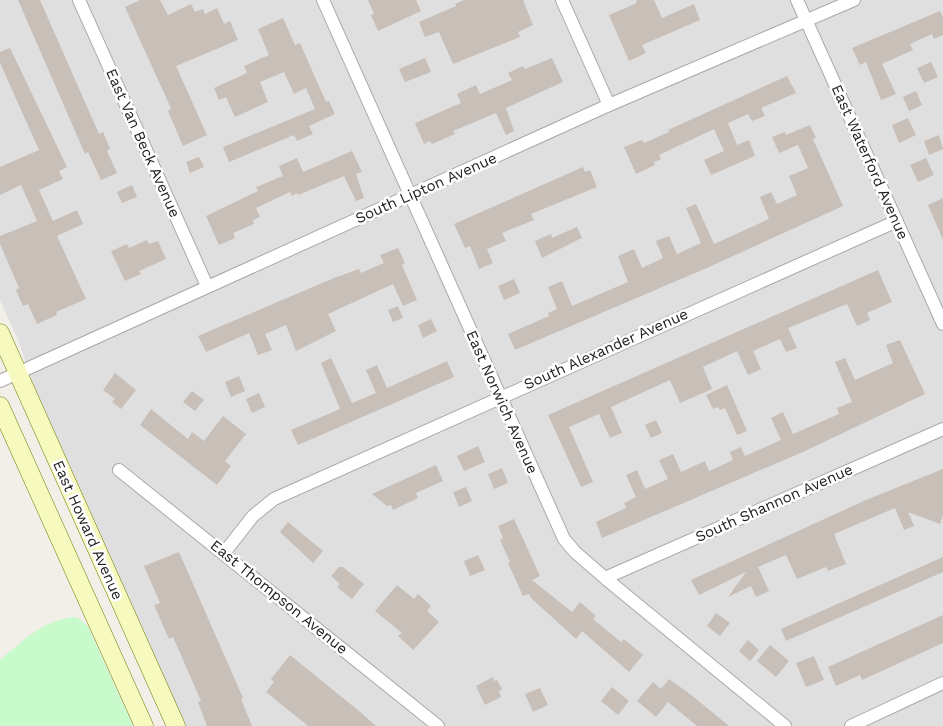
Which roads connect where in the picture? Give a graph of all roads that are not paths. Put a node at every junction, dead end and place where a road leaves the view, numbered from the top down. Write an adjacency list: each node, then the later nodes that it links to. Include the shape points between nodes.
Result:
1 (79, 0): 10 (street, East Van Beck Avenue)
2 (323, 0): 8 (street, East Norwich Avenue)
3 (562, 0): 7 (street)
4 (796, 0): 6 (street, East Waterford Avenue)
5 (854, 0): 6 (street, South Lipton Avenue)
6 (806, 21): 7 (street, South Lipton Avenue); 9 (street, East Waterford Avenue)
7 (609, 105): 8 (street, South Lipton Avenue)
8 (410, 196): 10 (street, South Lipton Avenue); 15 (street, East Norwich Avenue)
9 (898, 221): 11 (street, East Waterford Avenue); 15 (street, South Alexander Avenue)
10 (207, 286): 13 (street, South Lipton Avenue)
11 (943, 324)
12 (0, 333): 13 (main road, East Howard Avenue)
13 (18, 373): 14 (street, South Lipton Avenue); 23 (main road, East Howard Avenue)
14 (0, 381)
15 (500, 396): 19 (street, South Alexander Avenue, via 274,499 253,516); 20 (street, East Norwich Avenue, via 564,539)
16 (0, 406): 22 (main road, East Howard Avenue)
17 (943, 429): 20 (street, South Shannon Avenue)
18 (119, 470): 19 (street, East Thompson Avenue)
19 (224, 553): 24 (street, East Thompson Avenue)
20 (605, 578): 25 (street, East Norwich Avenue)
21 (943, 683): 26 (street)
22 (144, 726)
23 (176, 726)
24 (438, 726)
25 (785, 726)
26 (850, 726)

